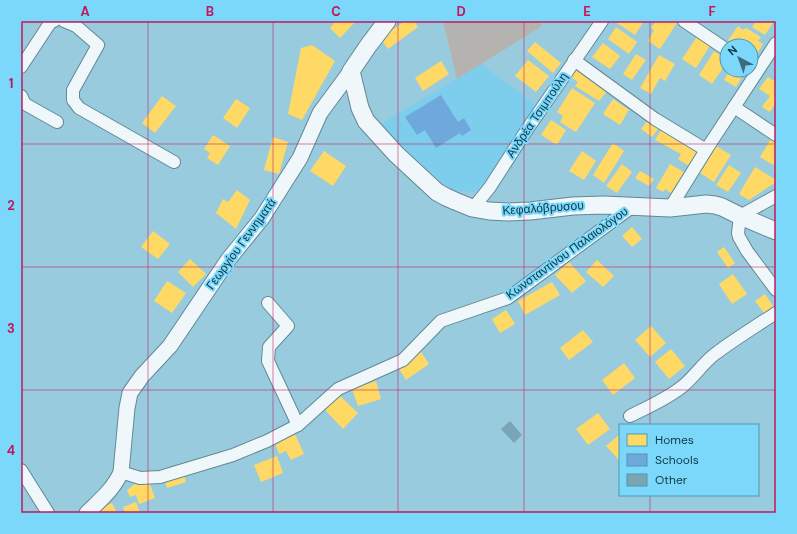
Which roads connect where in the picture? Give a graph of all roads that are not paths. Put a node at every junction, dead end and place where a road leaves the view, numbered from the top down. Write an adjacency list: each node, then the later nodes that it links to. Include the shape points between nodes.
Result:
1 (54, 21): 11 (street, via 50,23)
2 (64, 21): 6 (street)
3 (387, 21): 12 (main road, Γεωργίου Γεννηματά)
4 (602, 21): 9 (street, Ανδρέα Τσιμπούλη)
5 (684, 21): 8 (street)
6 (79, 24): 19 (street, via 98,45 73,90 73,100 79,108)
7 (776, 43): 10 (street)
8 (719, 45)
9 (574, 60): 18 (street, via 655,119); 22 (street, Ανδρέα Τσιμπούλη, via 490,187)
10 (759, 62)
11 (21, 67)
12 (352, 72): 22 (main road, Κεφαλόβρυσου, via 360,108 376,133 437,192); 32 (street, Γεωργίου Γεννηματά, via 320,113 300,158 262,218 228,260 170,346 130,393)
13 (749, 78): 15 (street)
14 (21, 96): 16 (street, via 25,104)
15 (734, 107): 17 (street); 18 (street)
16 (57, 122)
17 (776, 135)
18 (706, 150): 23 (street)
19 (174, 162)
20 (776, 196): 24 (street)
21 (632, 207): 22 (main road, Κεφαλόβρυσου, via 573,206 508,212); 23 (main road, Κεφαλόβρυσου); 30 (street, Κωνσταντίνου Παλαιολόγου, via 508,298 441,321 403,360 338,389)
22 (472, 208)
23 (670, 208): 24 (main road, Κεφαλόβρυσου, via 715,205)
24 (740, 216): 25 (main road, Κεφαλόβρυσου); 26 (street, via 739,237)
25 (776, 231)
26 (776, 290)
27 (268, 303): 30 (street, via 288,326 269,347 268,361)
28 (776, 313): 29 (street, via 715,353 688,381 673,392)
29 (630, 416)
30 (298, 425): 32 (street, Κωνσταντίνου Παλαιολόγου, via 233,455 160,477 140,478)
31 (21, 470): 33 (street)
32 (121, 472): 34 (street, via 117,482)
33 (48, 513)
34 (87, 513)

